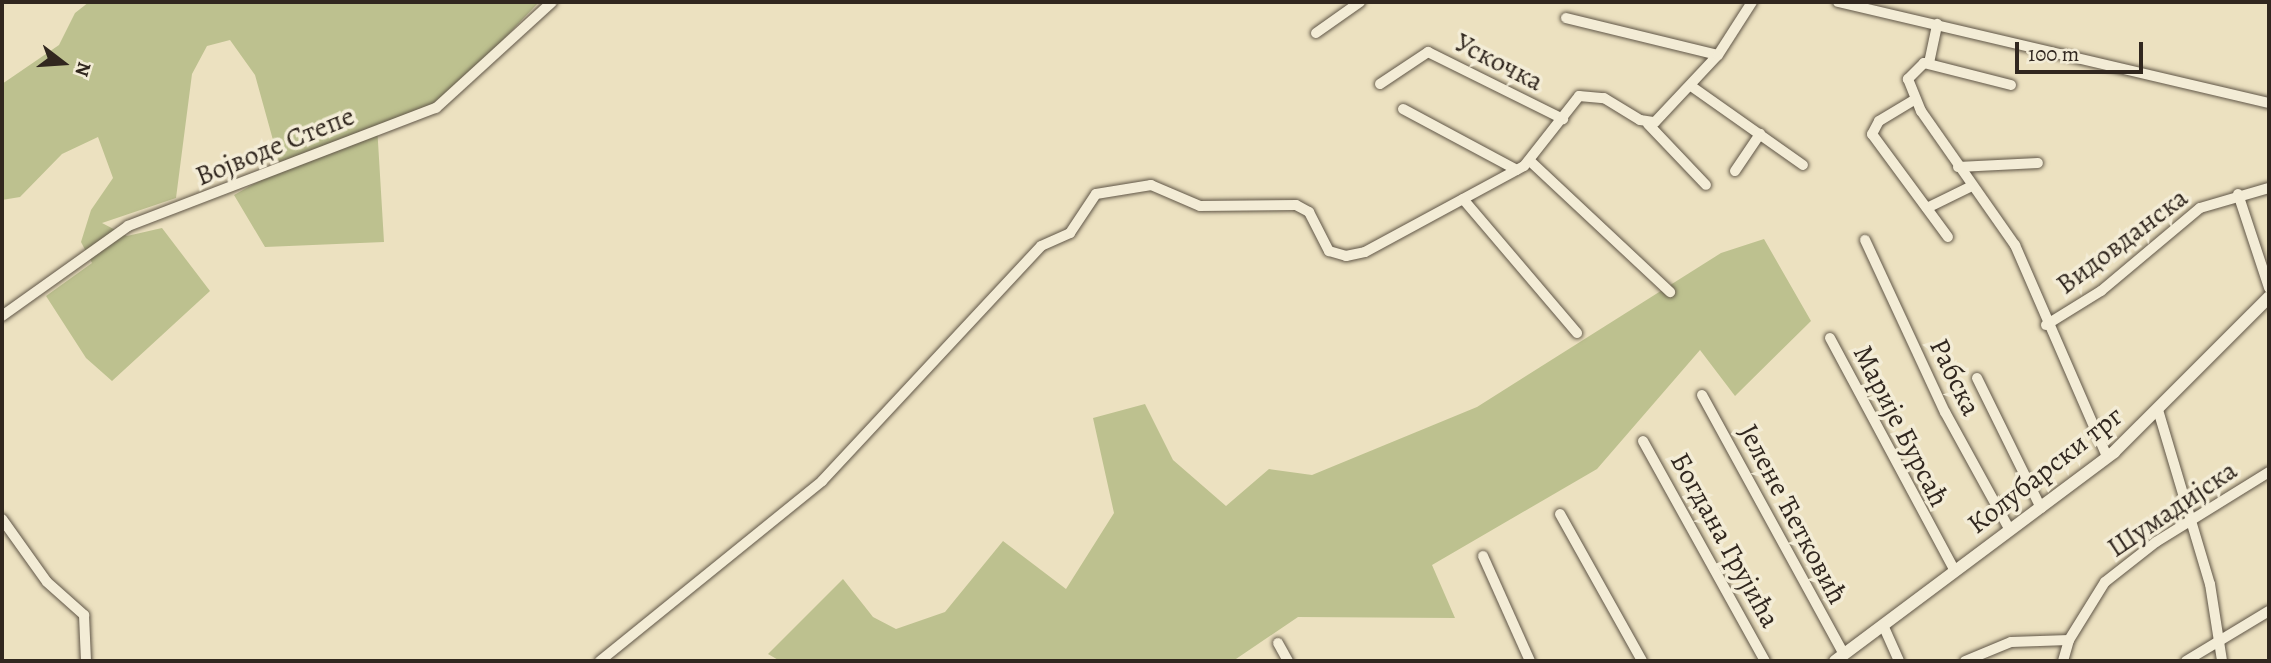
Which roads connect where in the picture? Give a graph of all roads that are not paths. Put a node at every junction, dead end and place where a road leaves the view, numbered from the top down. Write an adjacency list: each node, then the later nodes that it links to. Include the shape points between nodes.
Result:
1 (552, 2): 36 (street, Војводе Степе, via 436,108 128,226)
2 (1360, 2): 7 (street)
3 (1752, 2): 8 (street)
4 (1839, 2): 6 (street)
5 (1566, 18): 8 (street)
6 (1937, 24): 9 (street); 14 (street)
7 (1316, 33)
8 (1718, 55): 12 (street)
9 (1926, 63): 11 (street); 13 (street, via 1908,79)
10 (1380, 84): 16 (street, Ускочка, via 1428,52)
11 (2011, 85)
12 (1691, 86): 17 (street); 18 (street)
13 (1914, 100): 22 (street); 30 (street, via 1879,121 1871,134)
14 (2269, 103)
15 (1403, 109): 23 (street)
16 (1563, 120): 17 (street, via 1585,94); 19 (street)
17 (1648, 124): 25 (street)
18 (1760, 134): 21 (street); 24 (street)
19 (1530, 161): 23 (street); 34 (street)
20 (2038, 163): 22 (street)
21 (1803, 164)
22 (1958, 167): 26 (street)
23 (1517, 170): 29 (street)
24 (1735, 171)
25 (1706, 185)
26 (1972, 186): 30 (street); 37 (street, via 2015,245)
27 (2269, 188): 28 (street, Видовданска)
28 (2238, 194): 33 (street); 37 (street, Видовданска, via 2200,208 2101,291)
29 (1463, 199): 38 (street); 60 (street, via 1391,240 1346,256 1329,251 1309,212 1296,205 1200,206 1151,186 1096,194 1070,233 1041,246 822,481)
30 (1927, 208): 31 (street)
31 (1948, 237)
32 (1865, 240): 50 (street, Рабска, via 1945,412)
33 (2269, 288)
34 (1670, 292)
35 (2269, 297): 42 (street, Колубарски трг)
36 (2, 316)
37 (2046, 325): 44 (street)
38 (1577, 333)
39 (1830, 338): 52 (street, Марије Бурсаћ)
40 (1977, 378): 46 (street)
41 (1702, 395): 58 (street, Јелене Ћетковић)
42 (2158, 410): 44 (street, Колубарски трг); 49 (street)
43 (1643, 441): 64 (street, Богдана Грујића)
44 (2107, 457): 46 (street, Колубарски трг)
45 (2269, 472): 49 (street, Шумадијска)
46 (2041, 508): 50 (street, Колубарски трг)
47 (1560, 513): 63 (street)
48 (2, 519): 59 (street, via 47,582 84,615)
49 (2188, 522): 55 (street); 56 (street, Шумадијска, via 2105,582)
50 (2010, 530): 52 (street, Колубарски трг)
51 (1483, 556): 62 (street)
52 (1955, 571): 54 (street, Колубарски трг)
53 (2269, 611): 55 (street)
54 (1883, 625): 58 (street, Колубарски трг); 65 (street)
55 (2221, 639): 68 (street); 69 (street)
56 (2069, 640): 66 (street, via 2011,642); 67 (street, Шумадијска)
57 (1278, 643): 61 (street)
58 (1839, 658)
59 (86, 661)
60 (600, 661)
61 (1288, 661)
62 (1530, 661)
63 (1642, 661)
64 (1765, 661)
65 (1899, 661)
66 (1965, 661)
67 (2063, 661)
68 (2186, 661)
69 (2222, 661)

